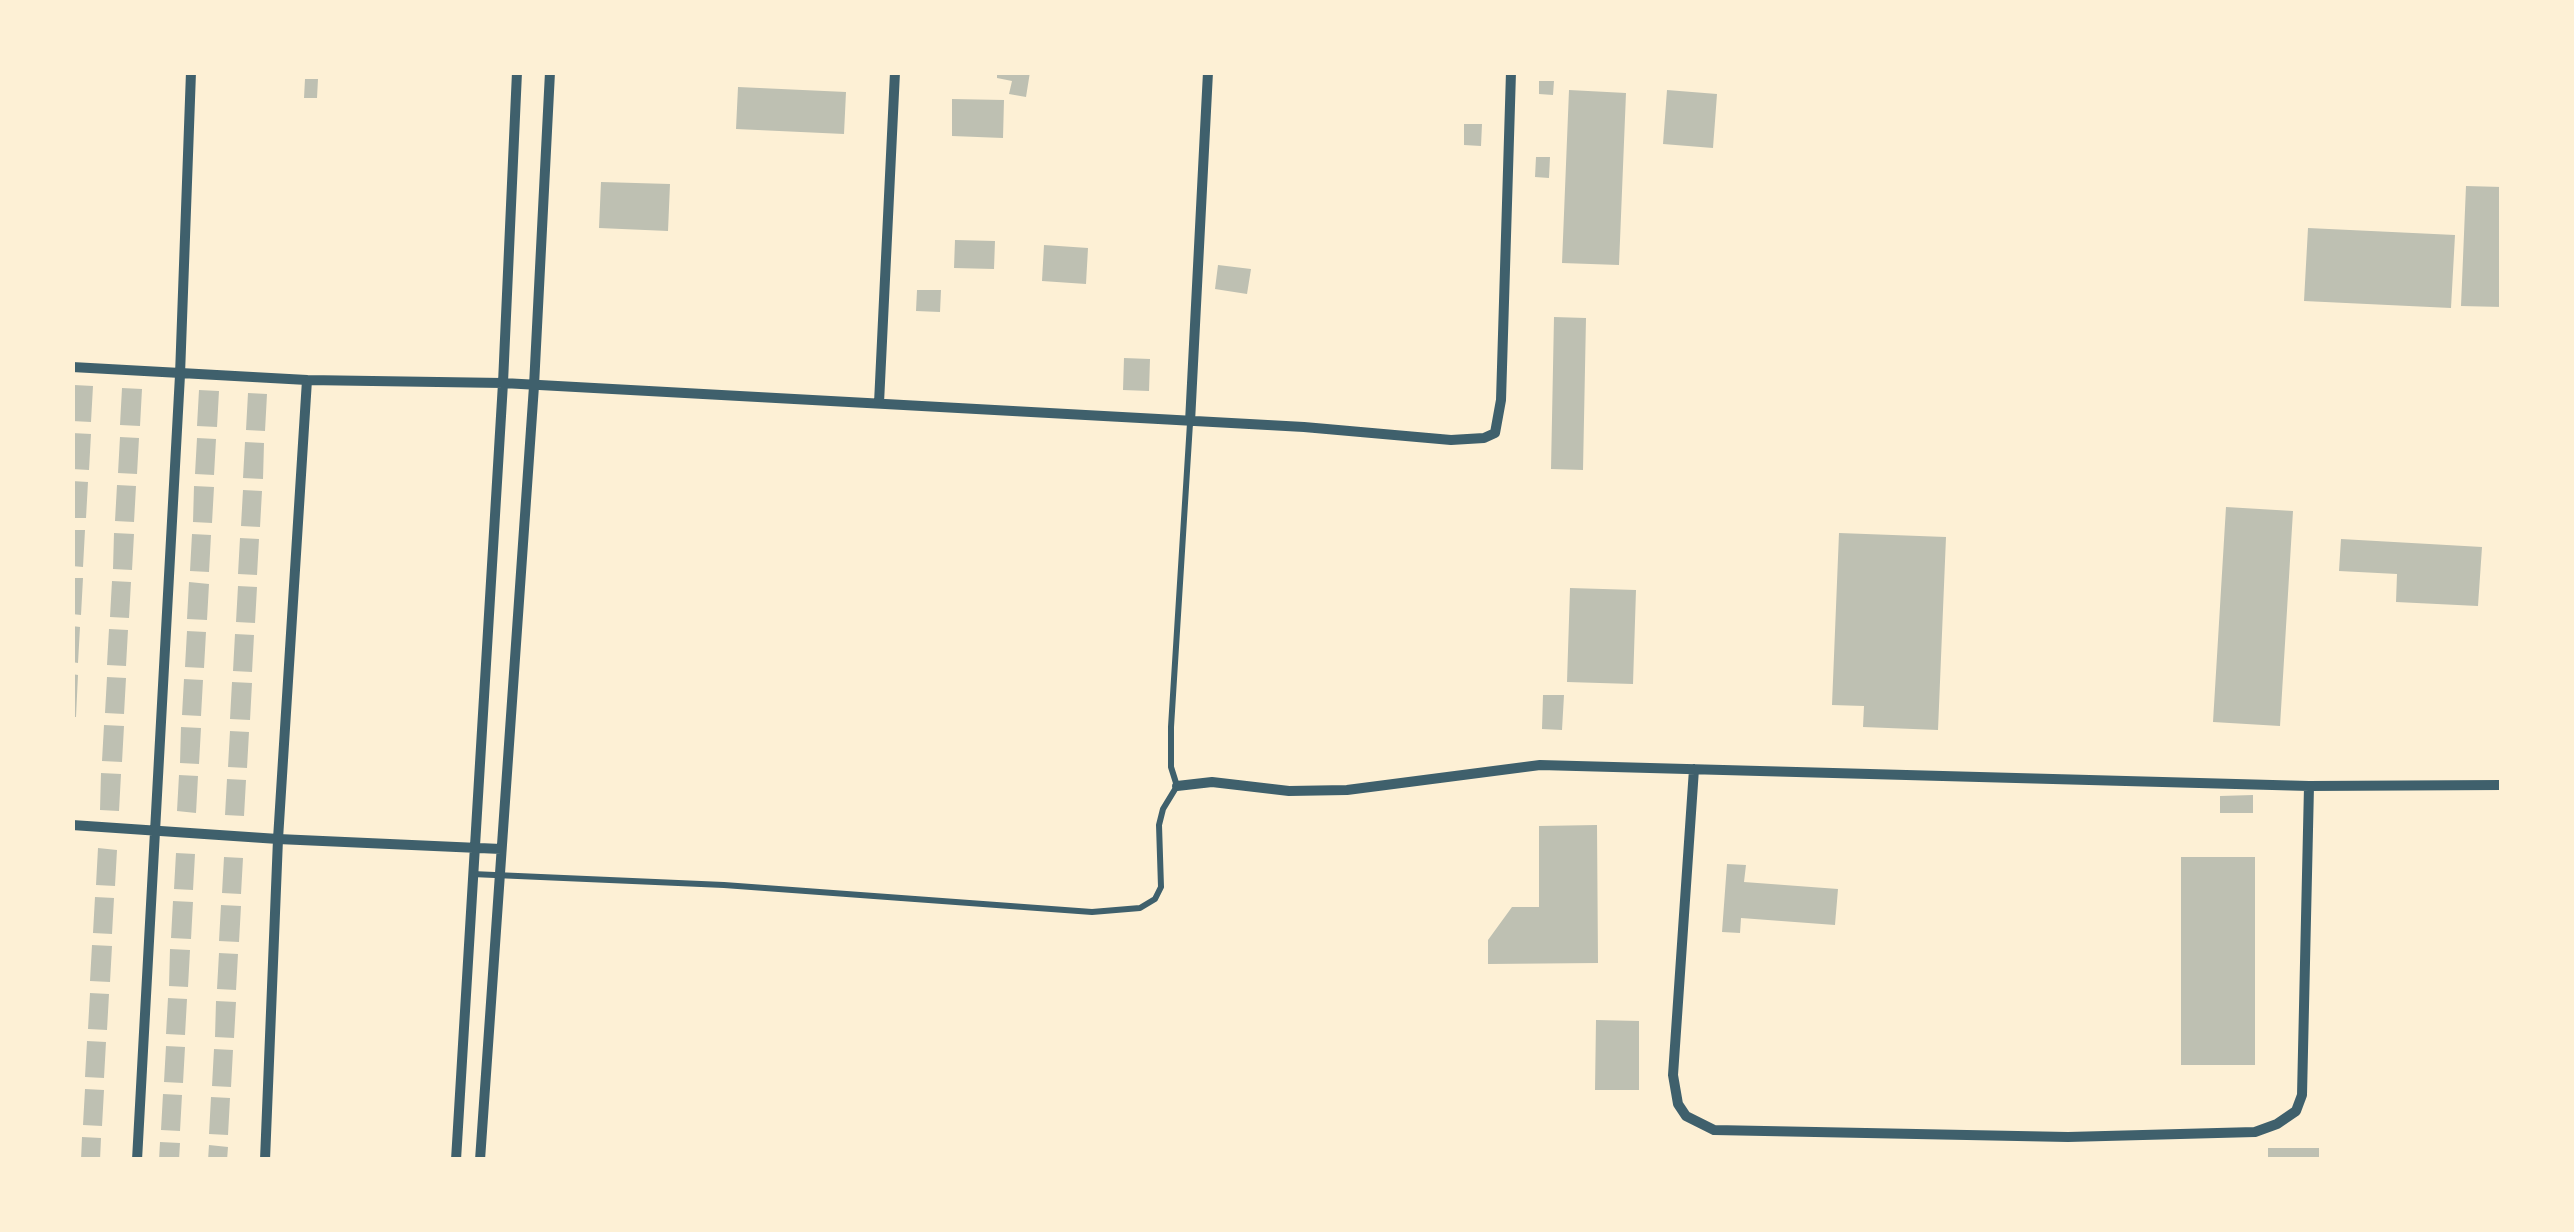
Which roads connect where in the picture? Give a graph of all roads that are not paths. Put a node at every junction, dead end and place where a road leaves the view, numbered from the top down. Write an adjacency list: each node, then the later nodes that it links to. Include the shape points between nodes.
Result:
1 (191, 72): 8 (street)
2 (517, 72): 10 (street)
3 (550, 72): 11 (street)
4 (895, 72): 12 (street)
5 (1208, 72): 13 (street)
6 (1511, 72): 13 (street, via 1495,433 1452,440)
7 (72, 367): 8 (street)
8 (180, 374): 9 (street); 19 (street)
9 (307, 380): 10 (street); 20 (street)
10 (503, 383): 11 (street); 21 (street)
11 (534, 386): 12 (street); 22 (street)
12 (879, 404): 13 (street)
13 (1190, 422): 16 (lane, via 1171,727)
14 (1694, 770): 16 (street, via 1540,765 1347,790); 17 (street); 17 (street, via 1673,1075 1686,1116 1714,1130 2068,1137 2255,1132 2276,1124 2296,1111 2302,1095)
15 (2502, 785): 17 (street)
16 (1177, 786): 24 (lane, via 1159,826 1161,887 1140,908 1092,912)
17 (2309, 786)
18 (72, 824): 19 (street)
19 (154, 830): 20 (street); 25 (street)
20 (278, 839): 21 (street); 26 (street)
21 (474, 848): 22 (street); 23 (street)
22 (501, 849): 24 (street)
23 (472, 874): 24 (lane); 27 (street)
24 (499, 876): 28 (street)
25 (137, 1160)
26 (265, 1160)
27 (456, 1160)
28 (480, 1160)

